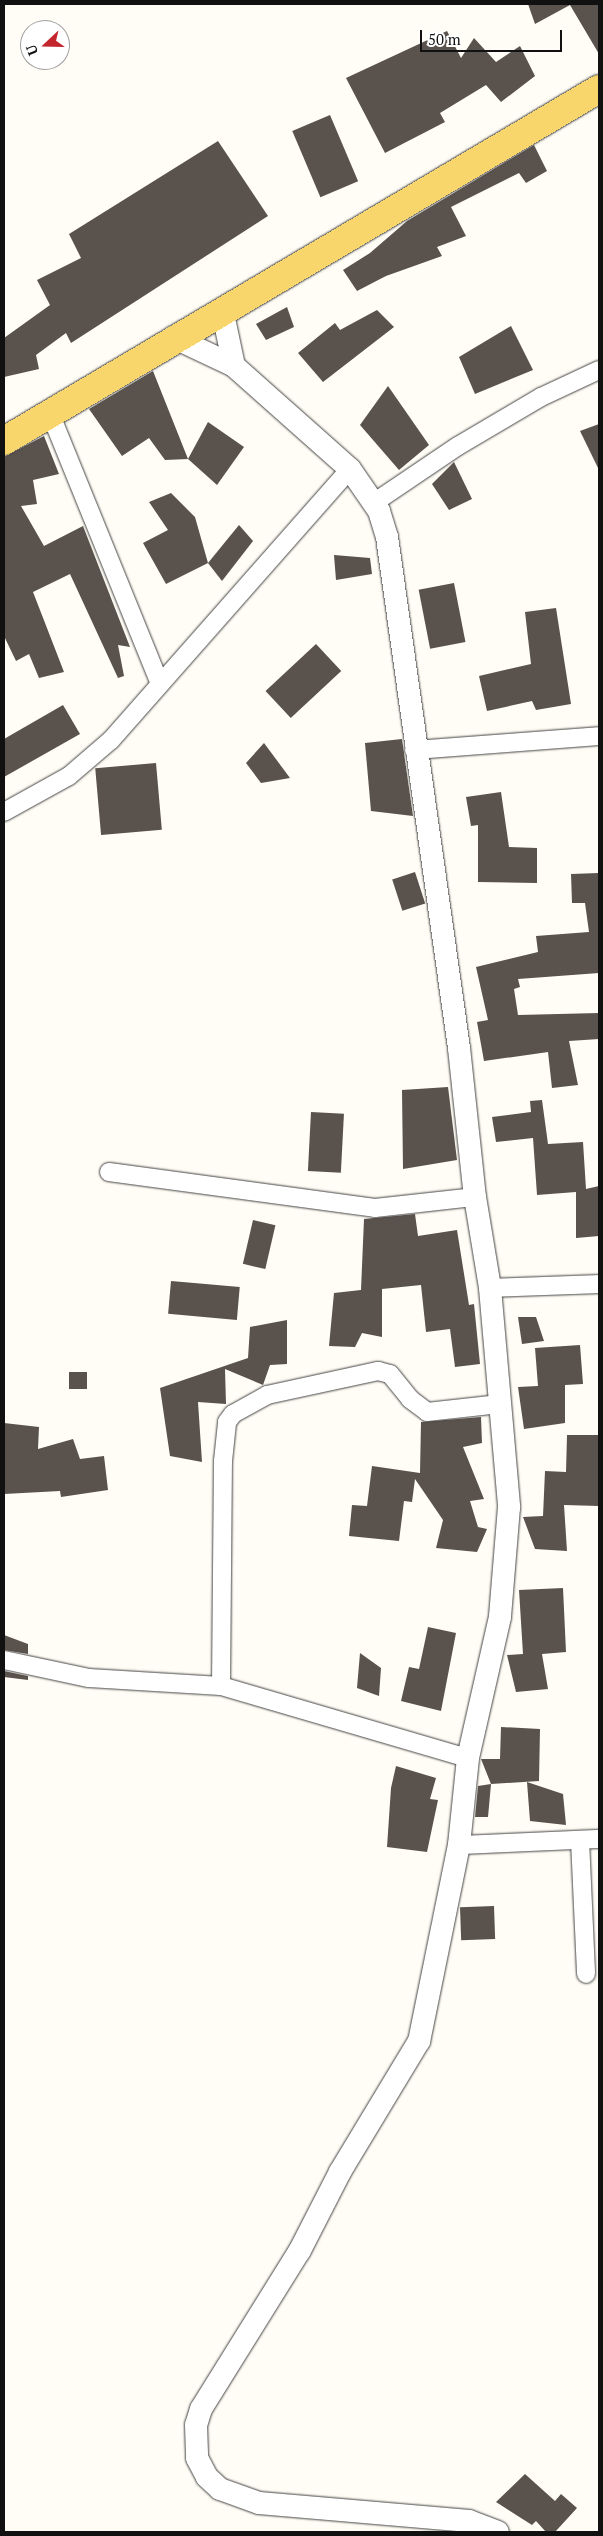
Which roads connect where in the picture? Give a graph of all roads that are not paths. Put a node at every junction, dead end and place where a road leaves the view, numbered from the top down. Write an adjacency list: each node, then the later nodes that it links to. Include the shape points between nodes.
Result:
1 (599, 89): 2 (main road)
2 (222, 309): 3 (main road); 4 (street)
3 (173, 338): 4 (street); 6 (main road)
4 (234, 366): 8 (street)
5 (599, 370): 9 (street, via 532,402)
6 (50, 413): 7 (main road); 10 (street)
7 (4, 441)
8 (350, 469): 9 (street); 10 (street)
9 (375, 502): 12 (street, via 387,537)
10 (160, 684): 13 (street, via 86,763 42,793)
11 (599, 736): 12 (street)
12 (414, 750): 15 (street, via 459,1048)
13 (4, 812)
14 (109, 1172): 15 (street, via 375,1208)
15 (475, 1197): 17 (street)
16 (599, 1284): 17 (street)
17 (490, 1288): 18 (street)
18 (500, 1404): 20 (street, via 427,1412 414,1403 390,1374 378,1371 267,1395 233,1414 227,1422 223,1461); 21 (street, via 508,1467 508,1544 500,1617)
19 (4, 1660): 20 (street, via 89,1678)
20 (220, 1686): 21 (street)
21 (468, 1758): 24 (street)
22 (599, 1839): 23 (street)
23 (580, 1840): 24 (street); 25 (street)
24 (459, 1845): 26 (street, via 419,2041 340,2172 300,2250 201,2409 195,2439 197,2458 207,2477 234,2496 259,2503 469,2521)
25 (586, 1974)
26 (498, 2532)

